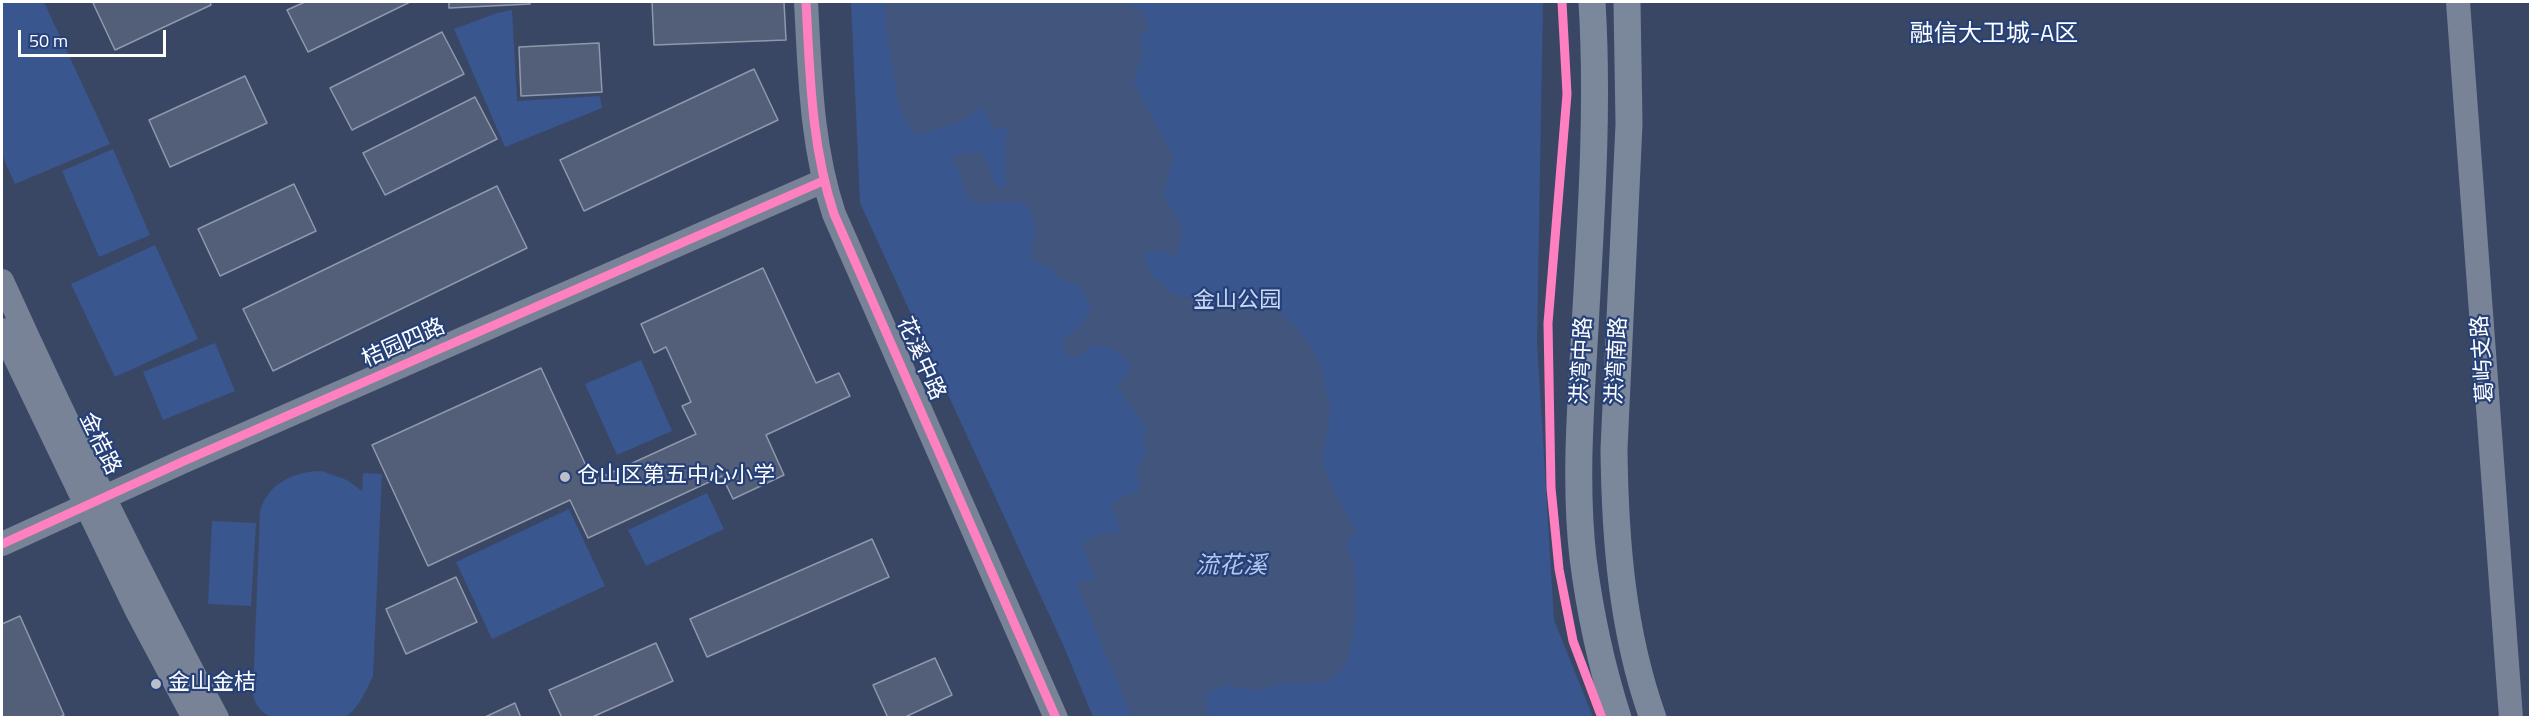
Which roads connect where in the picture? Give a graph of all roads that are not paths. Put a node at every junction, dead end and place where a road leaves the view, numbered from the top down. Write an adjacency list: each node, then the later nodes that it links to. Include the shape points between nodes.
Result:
1 (806, 2): 5 (street, 花溪中路, via 815,138)
2 (1592, 2): 13 (main road, 洪湾中路, via 1596,93 1580,421 1580,504 1589,605)
3 (1627, 2): 14 (main road, 洪湾南路, via 1629,124 1614,485 1626,611)
4 (2458, 2): 15 (street, 葛屿支路)
5 (823, 181): 8 (street, 桔园四路); 12 (street, 花溪中路)
6 (2, 281): 8 (street, 金桔路)
7 (2, 330): 8 (street)
8 (95, 502): 9 (street, 桔园四路); 10 (street, via 137,611); 11 (street, 金桔路)
9 (2, 544)
10 (194, 717)
11 (217, 717)
12 (1056, 717)
13 (1618, 717)
14 (1653, 717)
15 (2511, 717)

